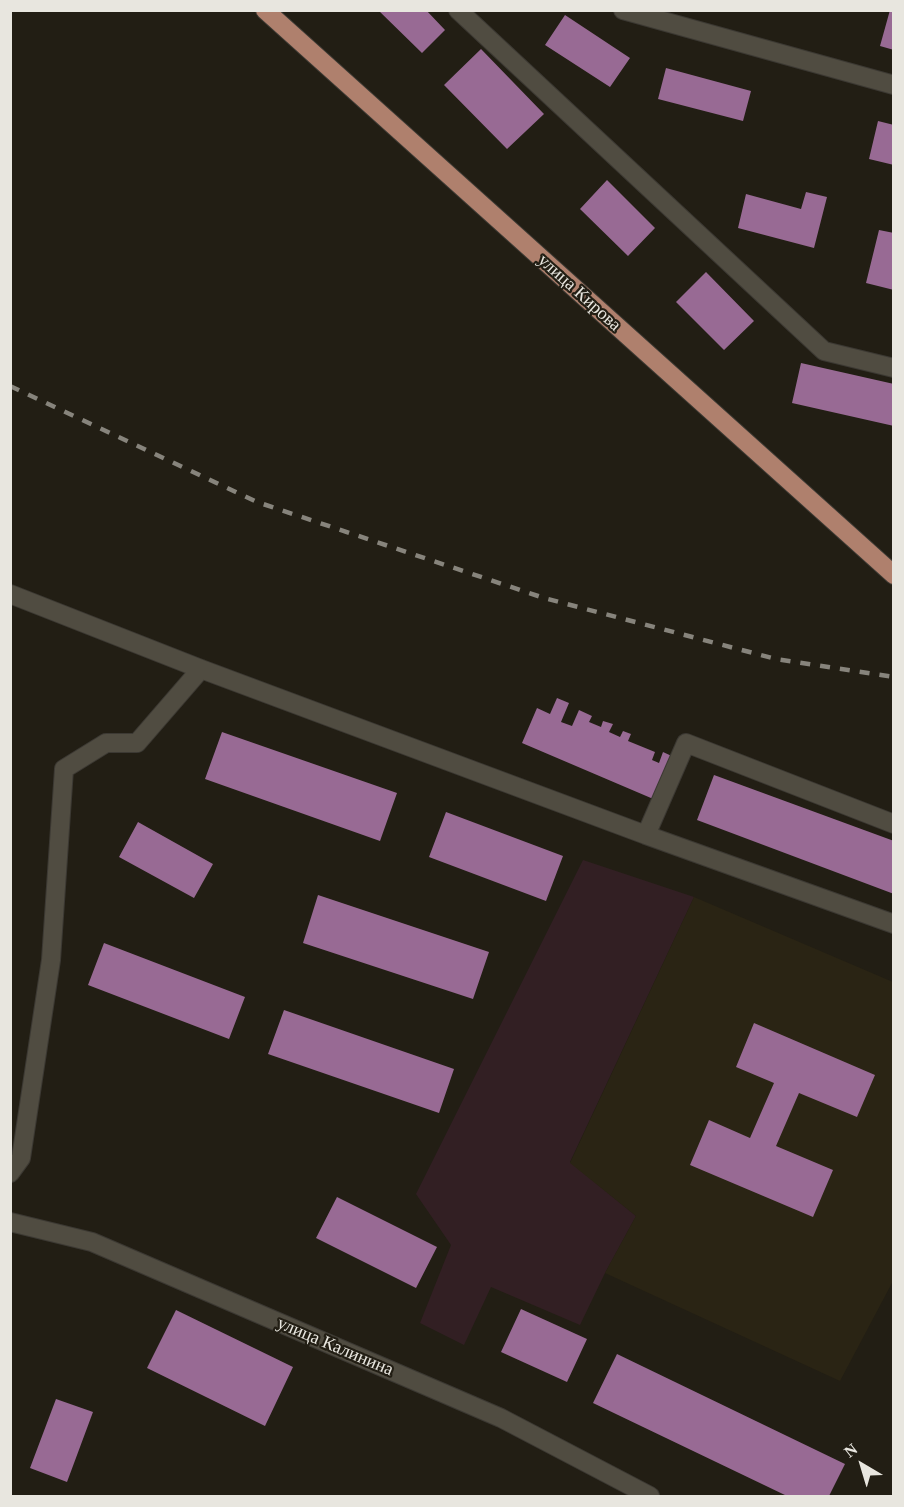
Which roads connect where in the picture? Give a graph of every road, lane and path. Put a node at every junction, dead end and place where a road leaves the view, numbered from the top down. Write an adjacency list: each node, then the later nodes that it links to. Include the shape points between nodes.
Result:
1 (265, 10): 6 (main road, улица Кирова)
2 (458, 10): 5 (street, via 824,351)
3 (623, 10): 4 (street)
4 (894, 85)
5 (894, 368)
6 (894, 575)
7 (10, 594): 8 (street)
8 (201, 669): 10 (street); 12 (street, via 137,743 106,743 64,769 51,960 21,1158)
9 (894, 824): 10 (street, via 686,743)
10 (646, 835): 11 (street)
11 (894, 924)
12 (10, 1173)
13 (10, 1222): 14 (street, улица Калинина, via 92,1242 501,1418)
14 (650, 1497)

